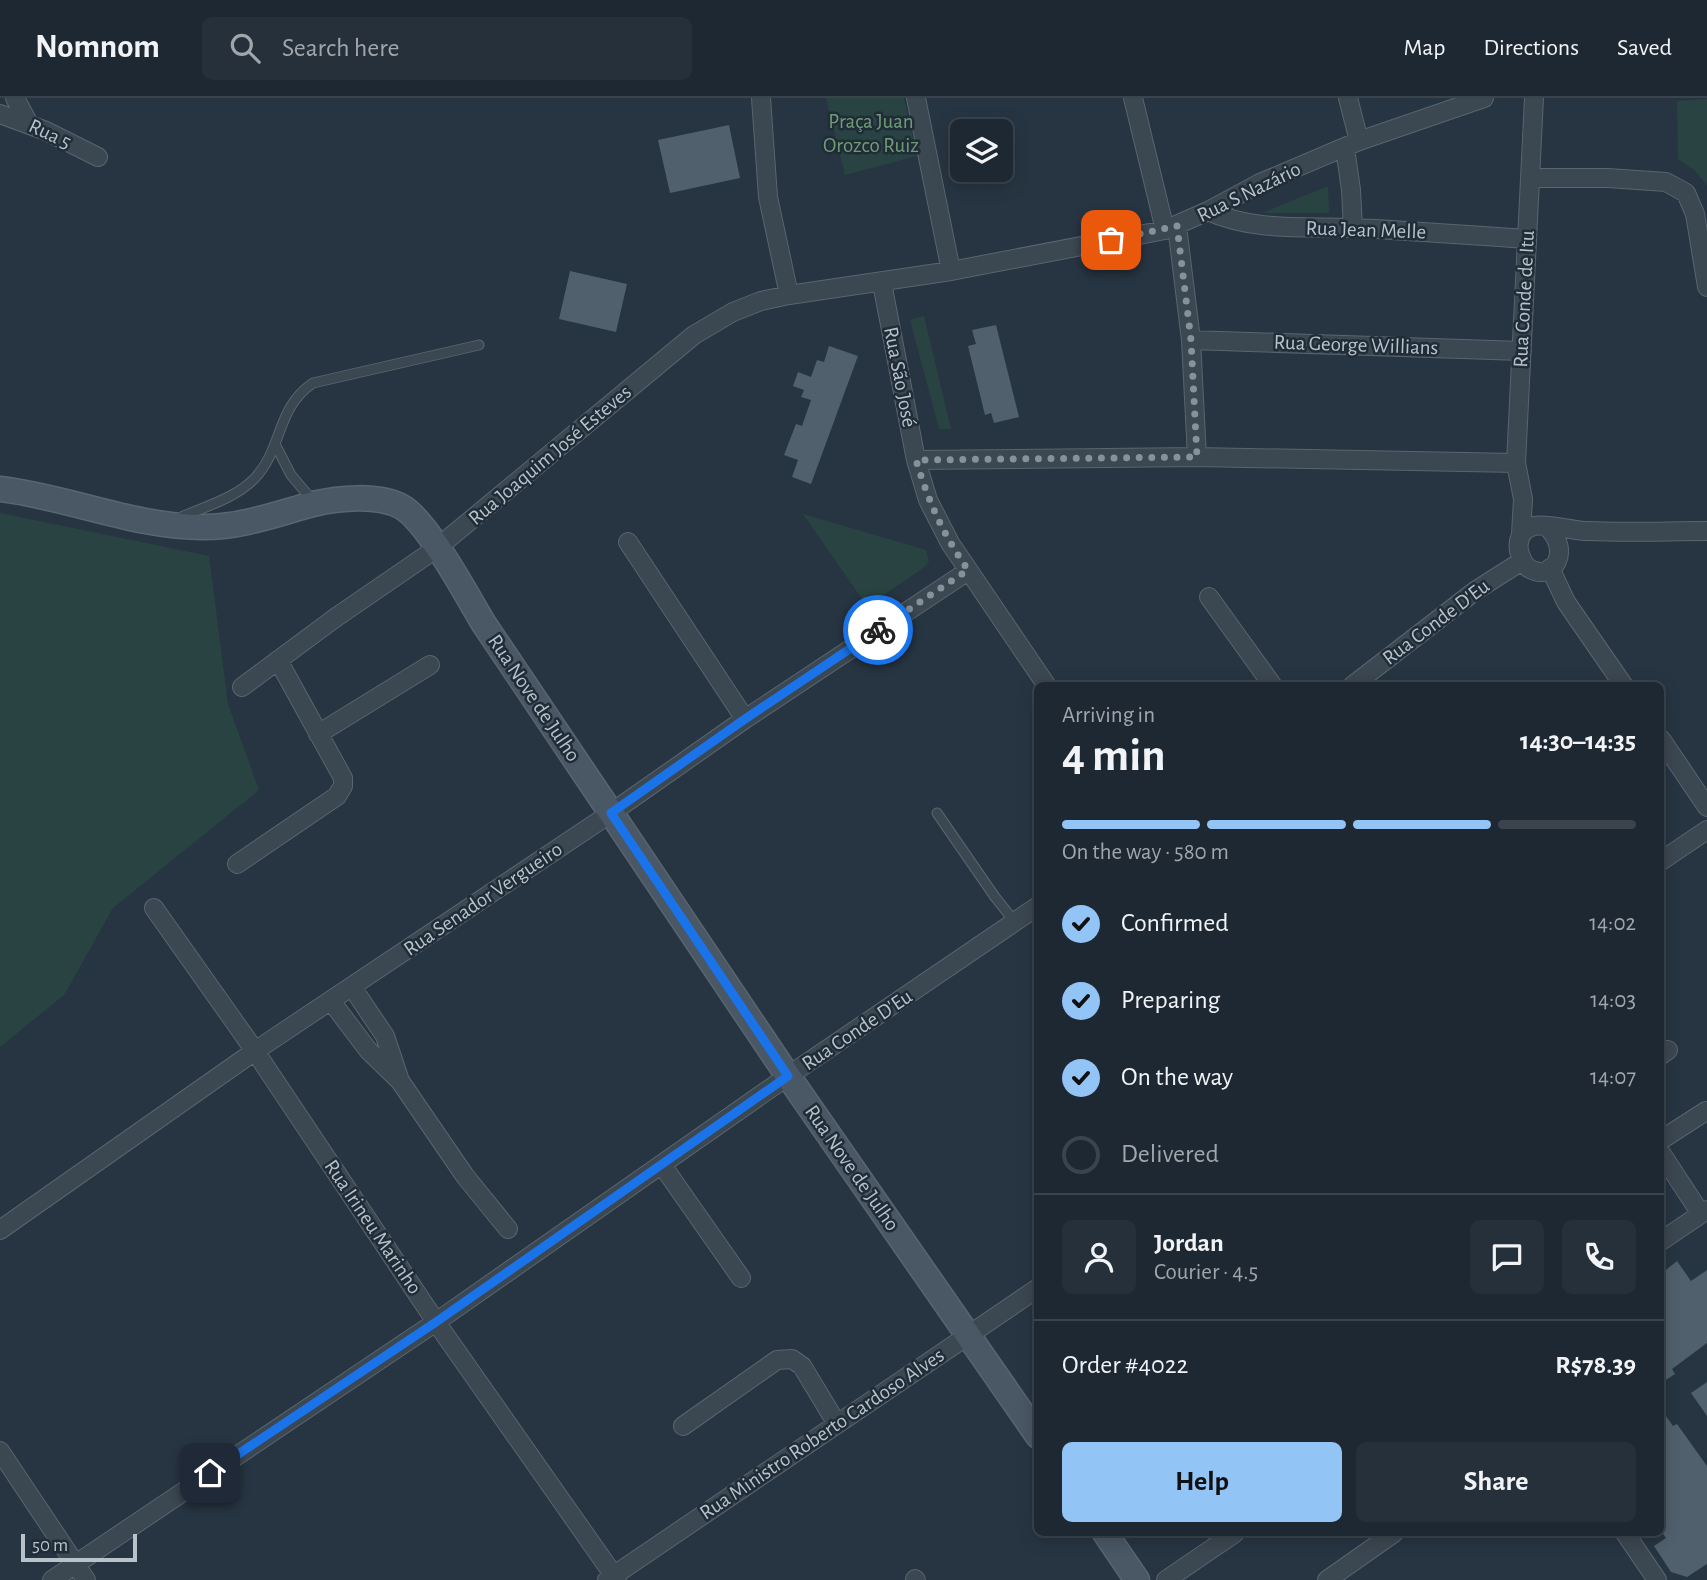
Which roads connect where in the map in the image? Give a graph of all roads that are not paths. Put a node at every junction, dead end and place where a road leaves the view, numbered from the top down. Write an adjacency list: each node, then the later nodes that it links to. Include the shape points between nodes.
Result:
1 (15, 98): 9 (street)
2 (761, 98): 20 (street, via 768,197)
3 (916, 98): 17 (street)
4 (1133, 98): 14 (street)
5 (1348, 98): 10 (street)
6 (1483, 98): 10 (street, Rua S Nazário)
7 (1534, 98): 12 (street, Rua Conde de Itu)
8 (0, 114): 9 (street, Rua 5)
9 (29, 124): 11 (street, Rua 5)
10 (1352, 145): 13 (street, Rua S Nazário, via 1260,183); 15 (street)
11 (98, 158)
12 (1530, 178): 16 (street, Rua Conde de Itu); 19 (street, via 1666,182 1686,193 1695,214)
13 (1208, 211): 14 (street, Rua S Nazário); 15 (street, Rua Jean Melle, via 1225,219 1273,227)
14 (1171, 228): 17 (street, Rua S Nazário); 21 (street)
15 (1353, 228): 16 (street, Rua Jean Melle)
16 (1527, 239): 23 (street, Rua Conde de Itu)
17 (951, 271): 18 (street, Rua S Nazário)
18 (883, 282): 20 (street, Rua Joaquim José Esteves); 26 (street, Rua São José)
19 (1707, 287)
20 (789, 295): 37 (street, Rua Joaquim José Esteves, via 733,312 694,335)
21 (1191, 340): 23 (street, Rua George Willians); 25 (street)
22 (479, 345): 24 (lane, via 313,383 299,393 284,417)
23 (1522, 351): 27 (street, Rua Conde de Itu)
24 (275, 444): 30 (lane, via 291,475); 31 (lane, via 246,486)
25 (1197, 457): 26 (street); 27 (street)
26 (916, 460): 41 (street, Rua São José, via 938,522)
27 (1517, 463): 29 (street, Rua Conde de Itu)
28 (0, 489): 31 (street, Rua Nove de Julho)
29 (1523, 499): 32 (street, Rua Conde de Itu); 35 (street, Rua Conde de Itu)
30 (316, 503): 31 (street, Rua Nove de Julho, via 234,525); 37 (street, Rua Nove de Julho, via 374,500 401,507)
31 (164, 524)
32 (1545, 526): 33 (street); 35 (street); 38 (street, via 1558,538)
33 (1587, 531): 34 (street); 38 (street)
34 (1707, 531)
35 (1521, 534): 39 (street)
36 (628, 542): 50 (street)
37 (438, 548): 43 (street, Rua Joaquim José Esteves); 54 (street, Rua Nove de Julho)
38 (1559, 551): 40 (street, via 1559,559)
39 (1522, 561): 40 (street, via 1531,569); 47 (street, Rua Conde D'Eu, via 1475,590)
40 (1550, 568): 48 (street, via 1566,602)
41 (968, 570): 45 (street, Rua São José); 50 (street, Rua Senador Vergueiro)
42 (1209, 597): 46 (street)
43 (278, 660): 49 (street, Rua Joaquim José Esteves); 51 (street)
44 (430, 665): 51 (street)
45 (1044, 682)
46 (1270, 682)
47 (1357, 682)
48 (1621, 682)
49 (242, 687)
50 (745, 719): 54 (street, Rua Senador Vergueiro)
51 (318, 734): 58 (street, via 343,778 341,791)
52 (1664, 743): 53 (street)
53 (1707, 807)
54 (611, 813): 62 (street, Rua Senador Vergueiro); 65 (street, Rua Nove de Julho)
55 (937, 813): 61 (lane)
56 (1707, 830): 57 (street)
57 (1664, 859)
58 (237, 864)
59 (154, 908): 64 (street, Rua Irineu Marinho)
60 (1034, 909): 61 (street, Rua Conde D'Eu)
61 (1015, 922): 65 (street, Rua Conde D'Eu)
62 (352, 986): 63 (street, Rua Senador Vergueiro); 66 (street, via 385,1036)
63 (331, 1001): 64 (street, Rua Senador Vergueiro); 66 (street, via 368,1050)
64 (255, 1051): 73 (street, Rua Senador Vergueiro); 77 (street, Rua Irineu Marinho)
65 (788, 1076): 70 (street, Rua Conde D'Eu); 78 (street, Rua Nove de Julho)
66 (400, 1081): 72 (street, via 464,1176)
67 (1706, 1111): 68 (street)
68 (1664, 1138)
69 (1664, 1157): 71 (street)
70 (662, 1165): 75 (street); 77 (street, Rua Conde D'Eu)
71 (1704, 1212): 74 (street)
72 (508, 1229)
73 (0, 1230)
74 (1664, 1239)
75 (741, 1278)
76 (1034, 1290): 78 (street, Rua Ministro Roberto Cardoso Alves)
77 (436, 1322): 87 (street, Rua Conde D'Eu); 88 (street, Rua Irineu Marinho)
78 (968, 1335): 79 (street, Rua Ministro Roberto Cardoso Alves); 81 (street, Rua Nove de Julho)
79 (837, 1424): 80 (street, via 802,1366 792,1359 777,1360); 88 (street, Rua Ministro Roberto Cardoso Alves)
80 (683, 1426)
81 (1034, 1430)
82 (0, 1451): 87 (street)
83 (1107, 1536): 91 (street)
84 (1231, 1536): 92 (street)
85 (1390, 1536): 93 (street)
86 (1627, 1536): 94 (street)
87 (75, 1564): 89 (street, Rua Conde D'Eu); 90 (street)
88 (613, 1578)
89 (51, 1580)
90 (86, 1580)
91 (1137, 1580)
92 (1166, 1580)
93 (1327, 1580)
94 (1657, 1580)

